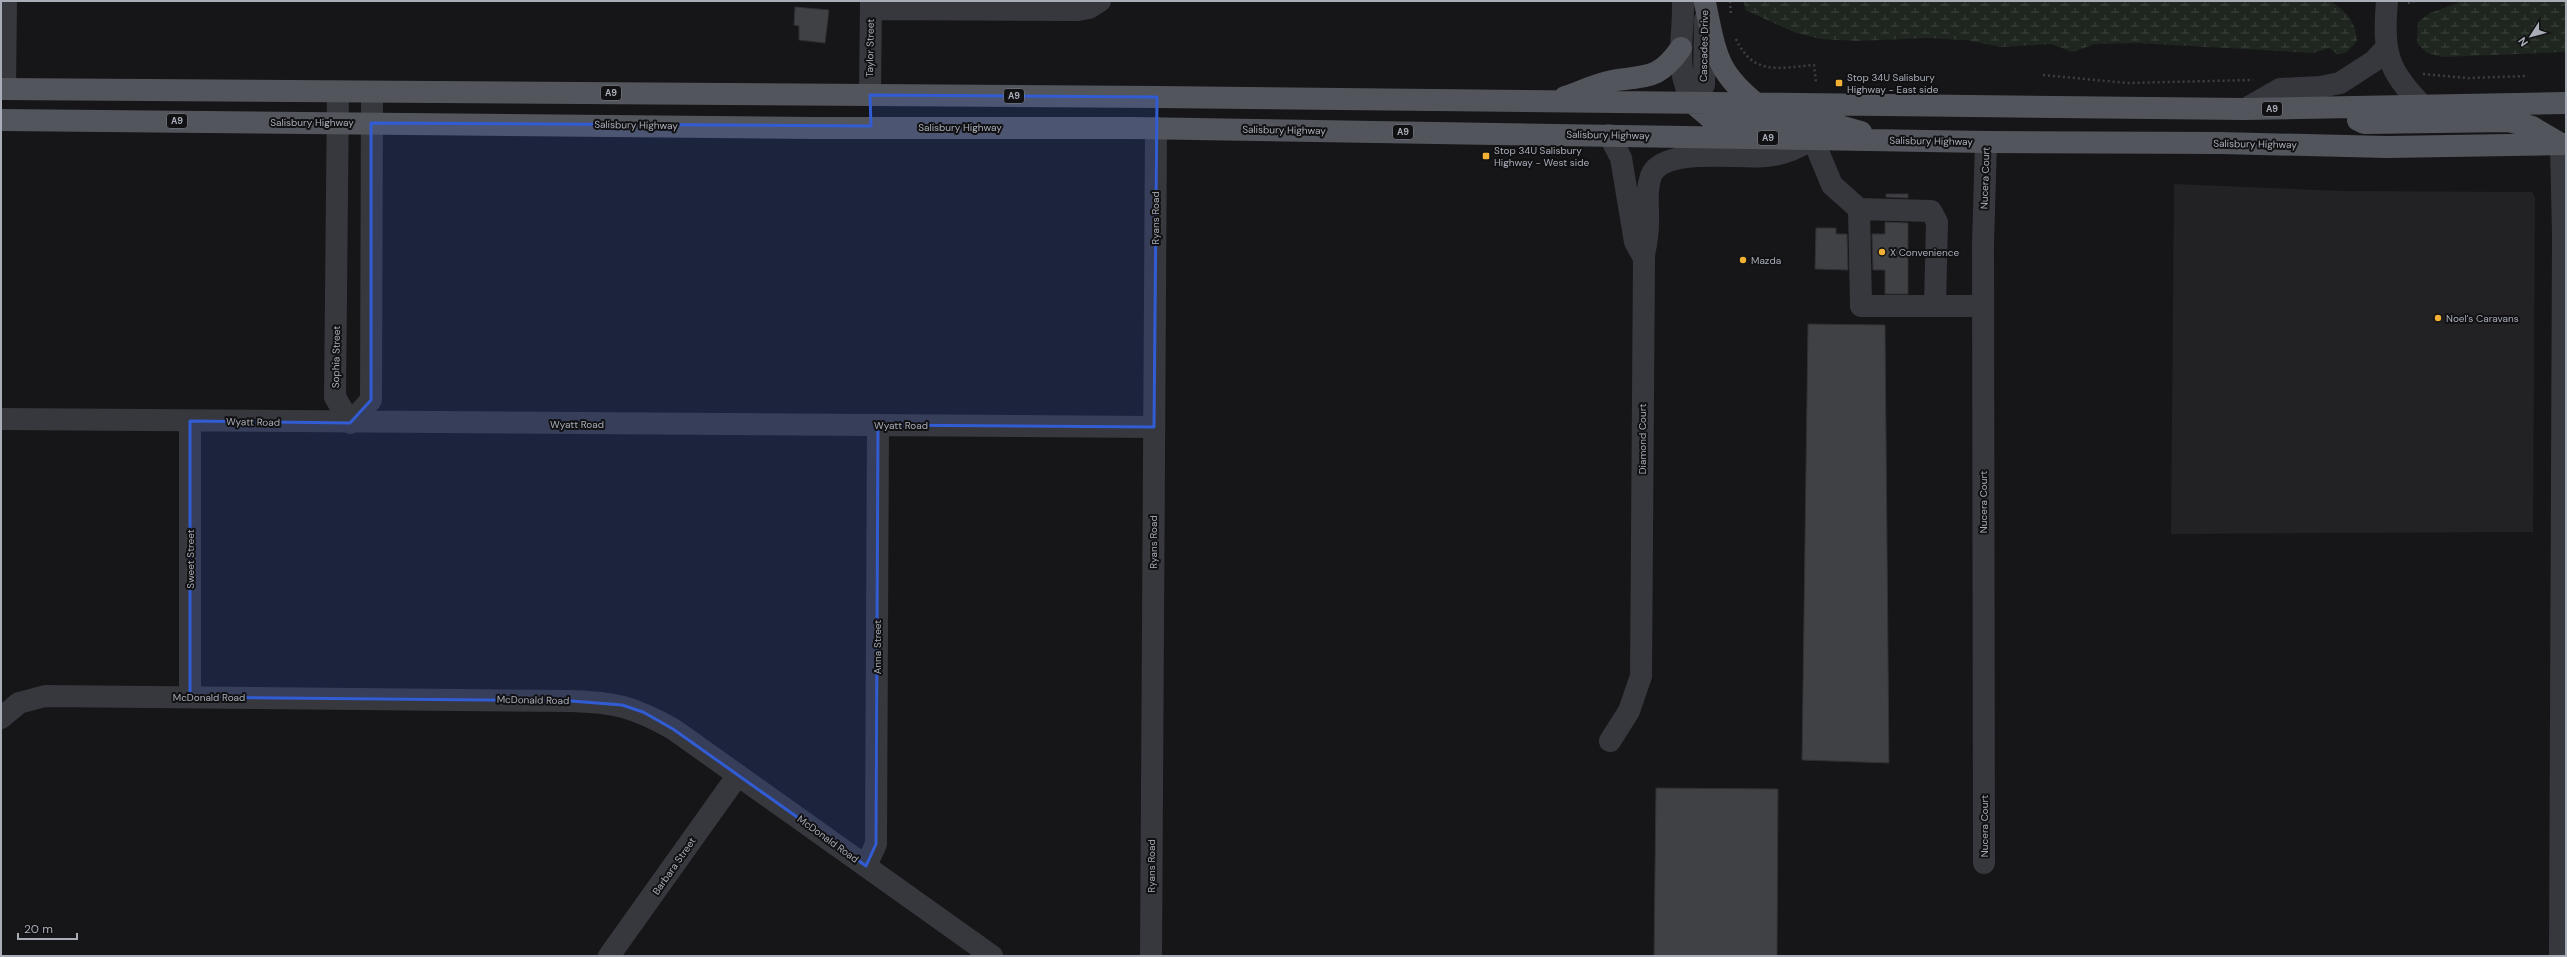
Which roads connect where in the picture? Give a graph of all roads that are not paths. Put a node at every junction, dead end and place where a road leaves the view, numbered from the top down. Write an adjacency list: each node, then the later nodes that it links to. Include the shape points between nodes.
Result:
1 (6, 1): 9 (street)
2 (1100, 1): 6 (street, via 1089,8 1078,10)
3 (1683, 1): 7 (street, Cascades Drive)
4 (1705, 2): 16 (street, Cascades Drive, via 1704,85); 17 (main road, via 1722,67 1738,90)
5 (2396, 2): 8 (street)
6 (871, 5): 12 (street, Taylor Street)
7 (1681, 48): 14 (main road, via 1666,67 1646,77 1612,81); 16 (street, Cascades Drive, via 1684,88)
8 (2386, 48): 18 (street, via 2399,81); 20 (street, via 2374,61 2340,83 2280,89)
9 (3, 89): 10 (main road, A9); 21 (main road)
10 (338, 92): 11 (main road, A9); 22 (street, Sophia Street)
11 (372, 92): 12 (main road, A9); 23 (street)
12 (870, 95): 13 (main road, A9); 24 (main road)
13 (1157, 97): 14 (main road, A9); 25 (main road)
14 (1549, 102): 16 (main road, A9)
15 (2566, 103): 18 (main road, A9)
16 (1694, 104): 17 (main road, A9); 27 (main road, via 1672,124); 29 (main road, via 1713,120 1829,123)
17 (1758, 104): 20 (main road, A9)
18 (2423, 106): 19 (main road, A9)
19 (2335, 108): 20 (main road, A9); 31 (main road, via 2364,122 2509,121 2532,127)
20 (2245, 109)
21 (3, 120): 22 (main road, Salisbury Highway / A9)
22 (338, 123): 23 (main road, Salisbury Highway / A9); 40 (street, Sophia Street, via 335,397)
23 (371, 123): 24 (main road, Salisbury Highway / A9); 40 (street, via 371,400)
24 (871, 126): 25 (main road, Salisbury Highway / A9)
25 (1156, 128): 26 (main road, Salisbury Highway / A9); 42 (street, Ryans Road)
26 (1609, 135): 27 (main road, Salisbury Highway / A9); 33 (street, Diamond Court, via 1621,158 1635,242)
27 (1650, 136): 28 (main road, Salisbury Highway / A9)
28 (1813, 139): 29 (main road, Salisbury Highway / A9); 32 (street, via 1832,185); 33 (street, via 1789,152 1766,156 1681,157 1661,165 1651,175 1648,189 1648,225)
29 (1887, 140): 30 (main road, Salisbury Highway / A9)
30 (1986, 142): 31 (main road, Salisbury Highway / A9, via 2387,147); 35 (street, Nucera Court)
31 (2564, 143): 36 (street)
32 (1859, 209): 34 (street, via 1931,211 1937,222); 34 (street, via 1861,306)
33 (1644, 258): 47 (street, Diamond Court, via 1641,676 1629,711)
34 (1935, 305): 35 (street)
35 (1983, 306): 49 (street, Nucera Court)
36 (2564, 356): 39 (street)
37 (1, 420): 38 (street, Wyatt Road)
38 (190, 421): 40 (street, Wyatt Road); 45 (street, Sweet Street)
39 (2564, 421): 43 (street)
40 (350, 423): 41 (street, Wyatt Road)
41 (878, 425): 42 (street, Wyatt Road); 50 (street, Anna Street, via 876,844)
42 (1154, 427): 53 (street, Ryans Road)
43 (2564, 577): 44 (street)
44 (2564, 614): 54 (street)
45 (190, 697): 46 (street, McDonald Road, via 45,696 19,703); 48 (street, McDonald Road, via 601,702 643,712 673,729)
46 (1, 718)
47 (1610, 742)
48 (738, 775): 50 (street, McDonald Road); 51 (street, Barbara Street)
49 (1984, 863)
50 (866, 866): 52 (street, McDonald Road)
51 (609, 956)
52 (992, 956)
53 (1151, 956)
54 (2560, 956)

